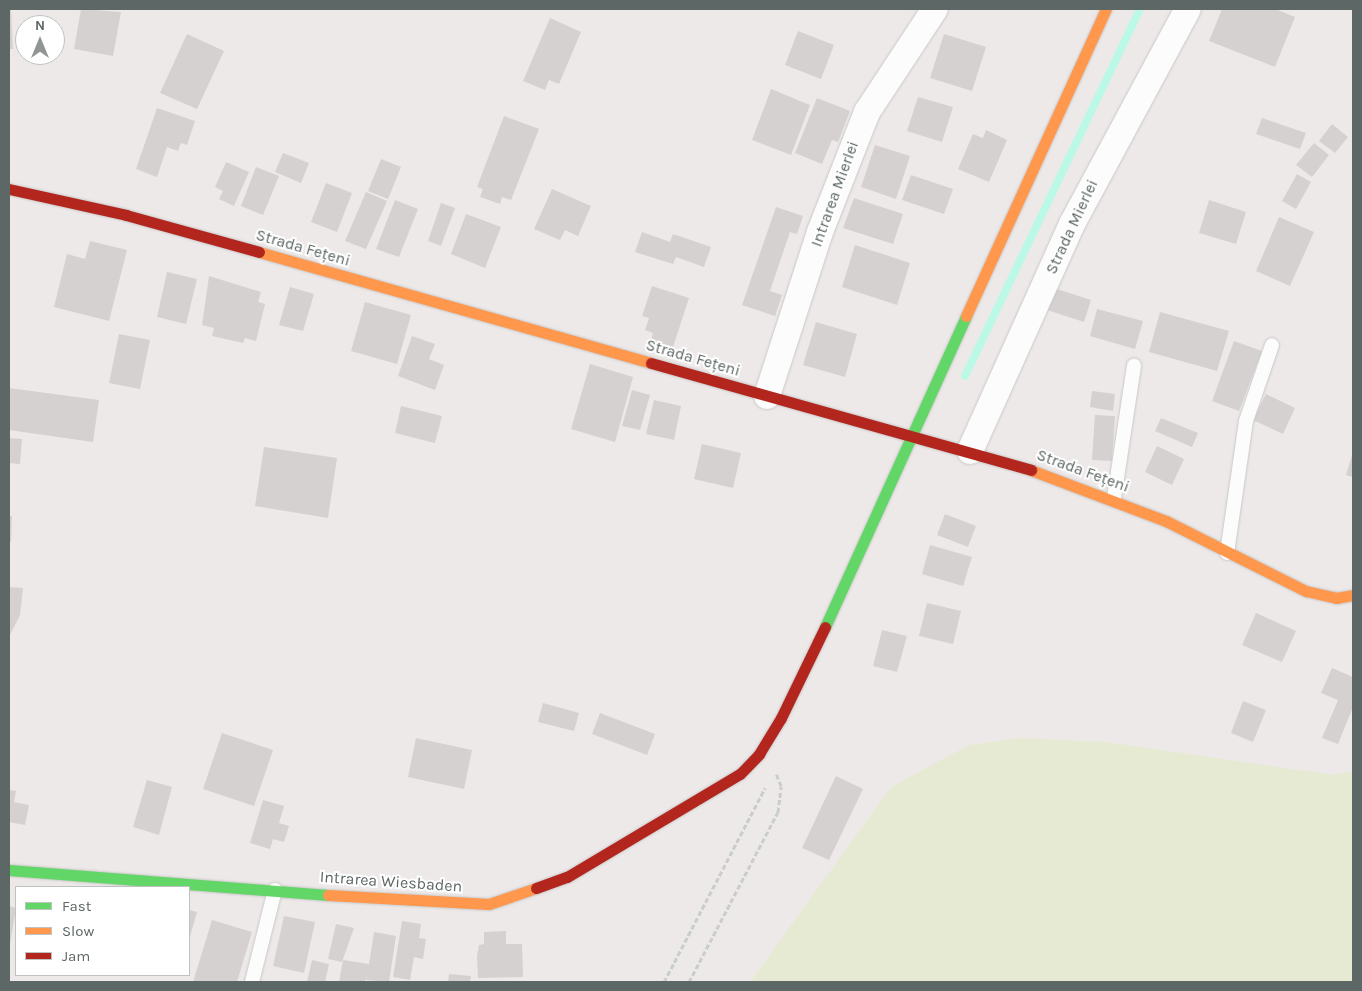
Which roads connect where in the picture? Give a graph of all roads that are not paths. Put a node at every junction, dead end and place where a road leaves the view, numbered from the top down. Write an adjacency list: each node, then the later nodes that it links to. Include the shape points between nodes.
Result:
1 (935, 9): 7 (street, Intrarea Mierlei, via 867,112 820,232)
2 (1106, 9): 8 (street, Intrarea Wiesbaden)
3 (1188, 9): 9 (street, Strada Mierlei, via 1072,224)
4 (9, 189): 7 (street, Strada Fețeni, via 126,215)
5 (1272, 345): 11 (lane, via 1246,421)
6 (1134, 365): 10 (lane)
7 (767, 396): 8 (street, Strada Fețeni)
8 (912, 434): 9 (street, Strada Fețeni); 14 (street, Intrarea Wiesbaden, via 838,601 759,754 740,774 567,877 527,894 489,904 448,905)
9 (970, 451): 10 (street, Strada Fețeni)
10 (1114, 498): 11 (street, Strada Fețeni)
11 (1227, 554): 12 (street, Strada Fețeni, via 1306,591 1336,598)
12 (1353, 595)
13 (9, 870): 14 (street, Intrarea Wiesbaden)
14 (275, 890): 15 (lane)
15 (252, 982)

